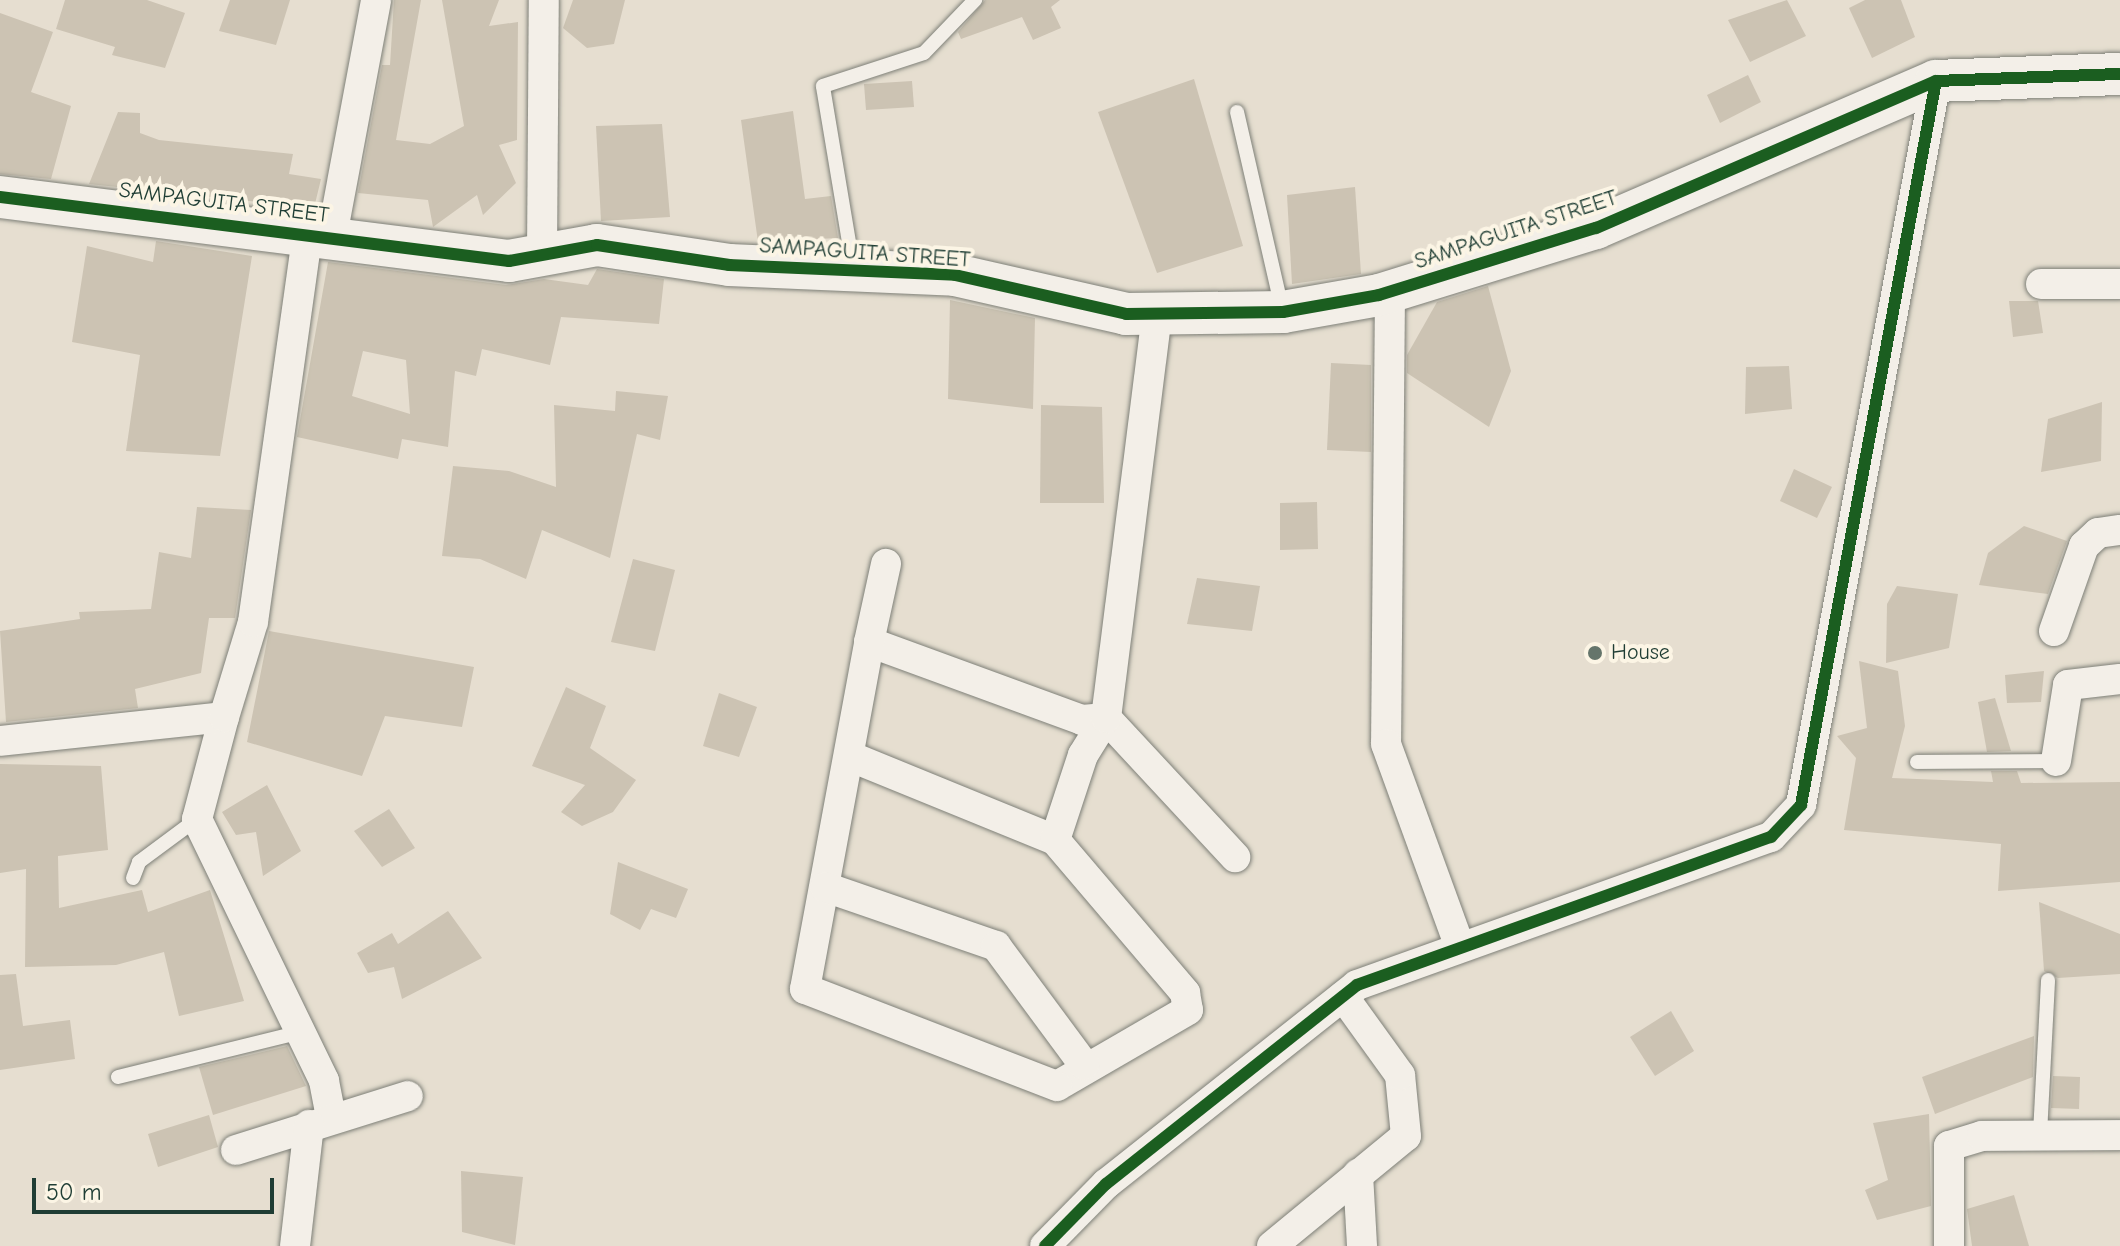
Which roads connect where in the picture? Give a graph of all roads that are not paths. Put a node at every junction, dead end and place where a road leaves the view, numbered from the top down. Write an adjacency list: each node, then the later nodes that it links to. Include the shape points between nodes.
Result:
1 (376, 0): 8 (street)
2 (544, 0): 9 (street)
3 (975, 0): 10 (lane, via 924,53 823,86)
4 (2120, 74): 5 (street, SAMPAGUITA STREET)
5 (1936, 81): 13 (street, SAMPAGUITA STREET, via 1596,228); 32 (street, via 1801,805 1771,837)
6 (1237, 112): 14 (lane)
7 (0, 197): 8 (street, SAMPAGUITA STREET)
8 (320, 233): 9 (street, SAMPAGUITA STREET, via 509,261); 21 (street, via 253,622)
9 (542, 255): 10 (street, SAMPAGUITA STREET, via 597,245 729,265)
10 (854, 270): 15 (street, SAMPAGUITA STREET, via 955,275)
11 (2041, 284): 12 (street)
12 (2120, 284)
13 (1390, 292): 14 (street, SAMPAGUITA STREET); 32 (street, via 1386,744)
14 (1283, 312): 15 (street, SAMPAGUITA STREET)
15 (1157, 317): 22 (street)
16 (2120, 530): 18 (street, via 2084,546)
17 (886, 564): 19 (street)
18 (2054, 631)
19 (869, 642): 22 (street, via 1082,720); 24 (street)
20 (2120, 679): 25 (street, via 2068,685)
21 (224, 717): 23 (street); 27 (street)
22 (1106, 718): 28 (street, via 1083,755); 29 (street)
23 (0, 741)
24 (849, 756): 28 (street); 31 (street)
25 (2056, 761): 26 (lane)
26 (1917, 762)
27 (197, 819): 30 (lane, via 139,862); 35 (street)
28 (1055, 840): 36 (street, via 1185,993 1188,1010)
29 (1235, 857)
30 (133, 878)
31 (825, 887): 36 (street, via 996,946); 36 (street, via 805,989 1057,1086)
32 (1459, 945): 34 (street)
33 (2048, 980): 40 (lane)
34 (1343, 996): 43 (street, via 1400,1075 1409,1121 1406,1136); 44 (street, via 1106,1184)
35 (302, 1032): 37 (lane); 39 (street)
36 (1084, 1065)
37 (118, 1077)
38 (408, 1096): 39 (street)
39 (320, 1120): 42 (street); 45 (street)
40 (2040, 1134): 41 (street); 49 (street, via 1982,1136 1949,1146)
41 (2120, 1135)
42 (236, 1150)
43 (1358, 1174): 47 (street); 48 (street)
44 (1076, 1235): 46 (street)
45 (295, 1246)
46 (1045, 1246)
47 (1272, 1246)
48 (1362, 1246)
49 (1949, 1246)

